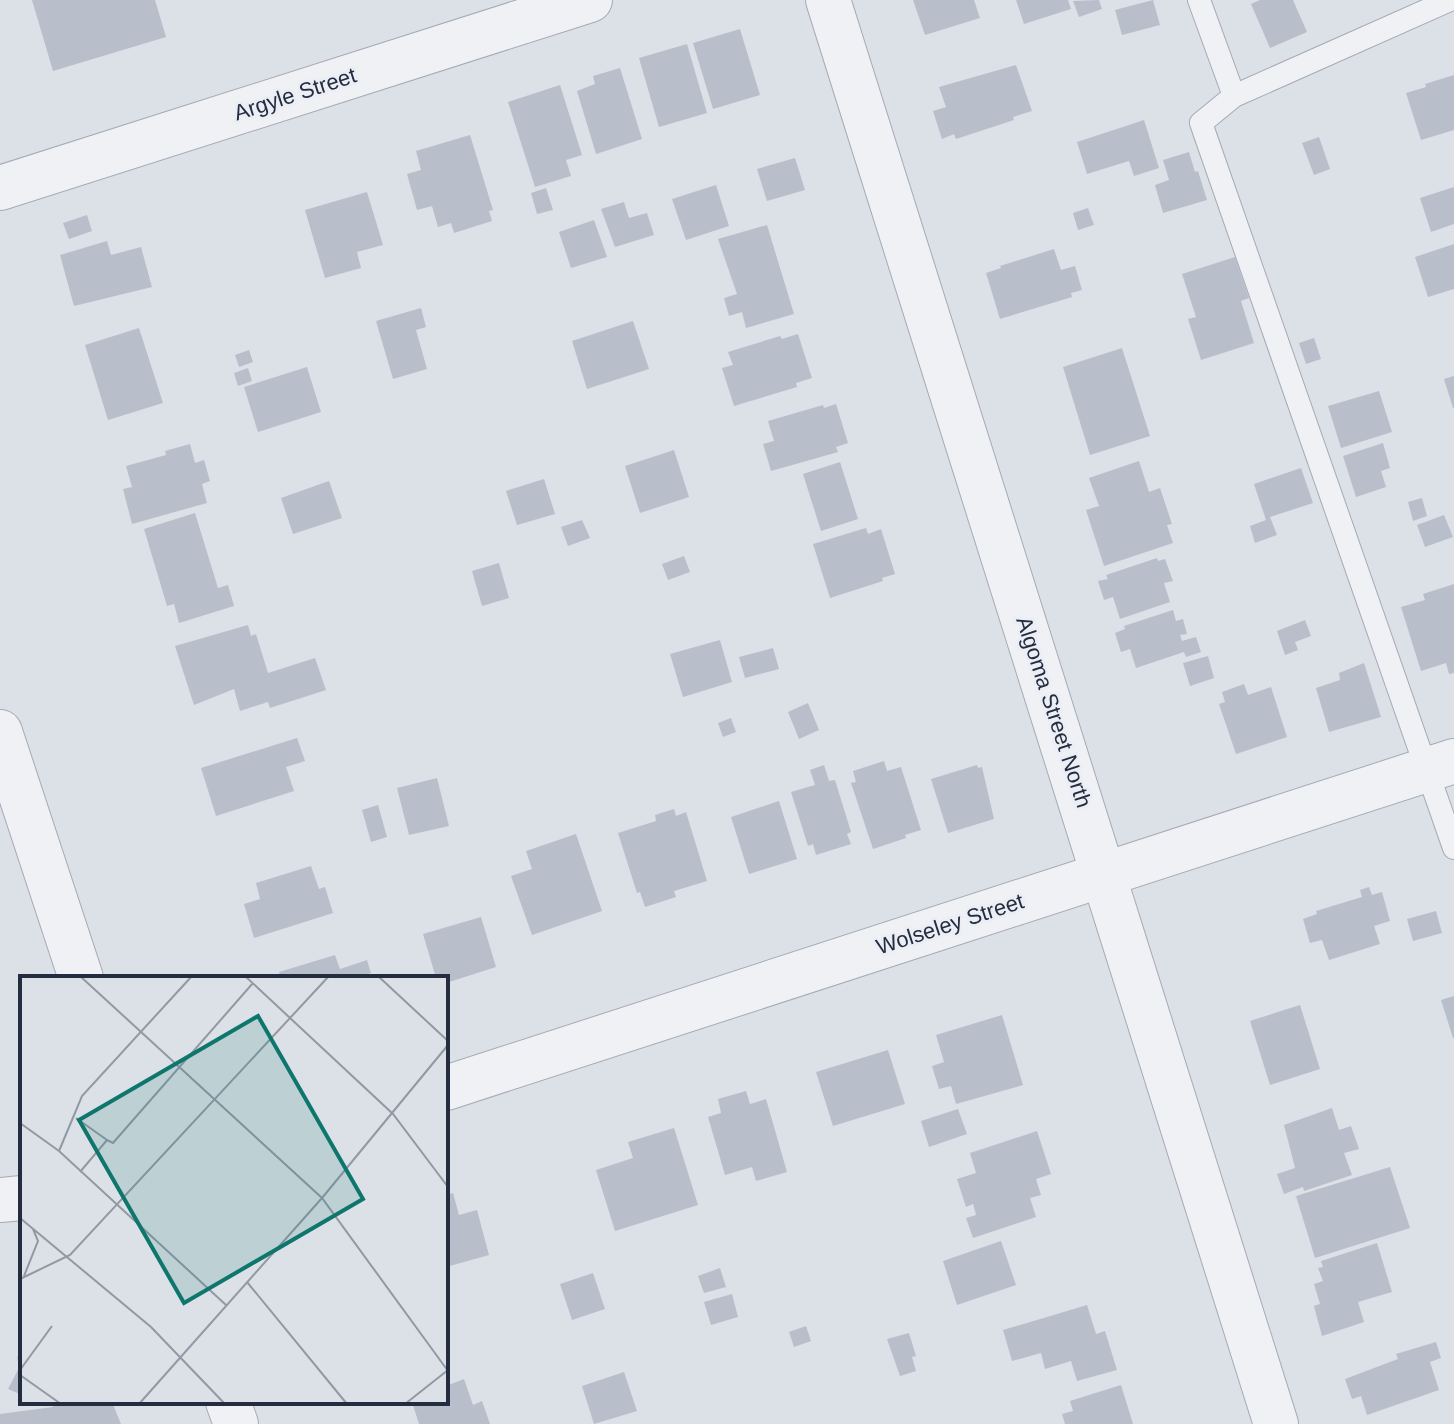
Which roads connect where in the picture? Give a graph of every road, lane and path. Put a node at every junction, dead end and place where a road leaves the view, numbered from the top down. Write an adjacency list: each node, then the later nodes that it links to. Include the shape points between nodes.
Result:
1 (590, 0): 6 (street, Argyle Street)
2 (828, 0): 10 (street, Algoma Street North)
3 (1199, 0): 5 (lane)
4 (1450, 0): 5 (lane)
5 (1234, 96): 8 (lane, via 1201,123)
6 (0, 188)
7 (0, 732): 11 (street)
8 (1441, 765): 9 (lane); 10 (street, Wolseley Street)
9 (1454, 848)
10 (1105, 873): 12 (street, Wolseley Street); 17 (street, Algoma Street North)
11 (80, 976)
12 (448, 1087)
13 (20, 1198): 14 (street)
14 (0, 1200)
15 (229, 1404): 16 (street)
16 (236, 1424)
17 (1276, 1424)

